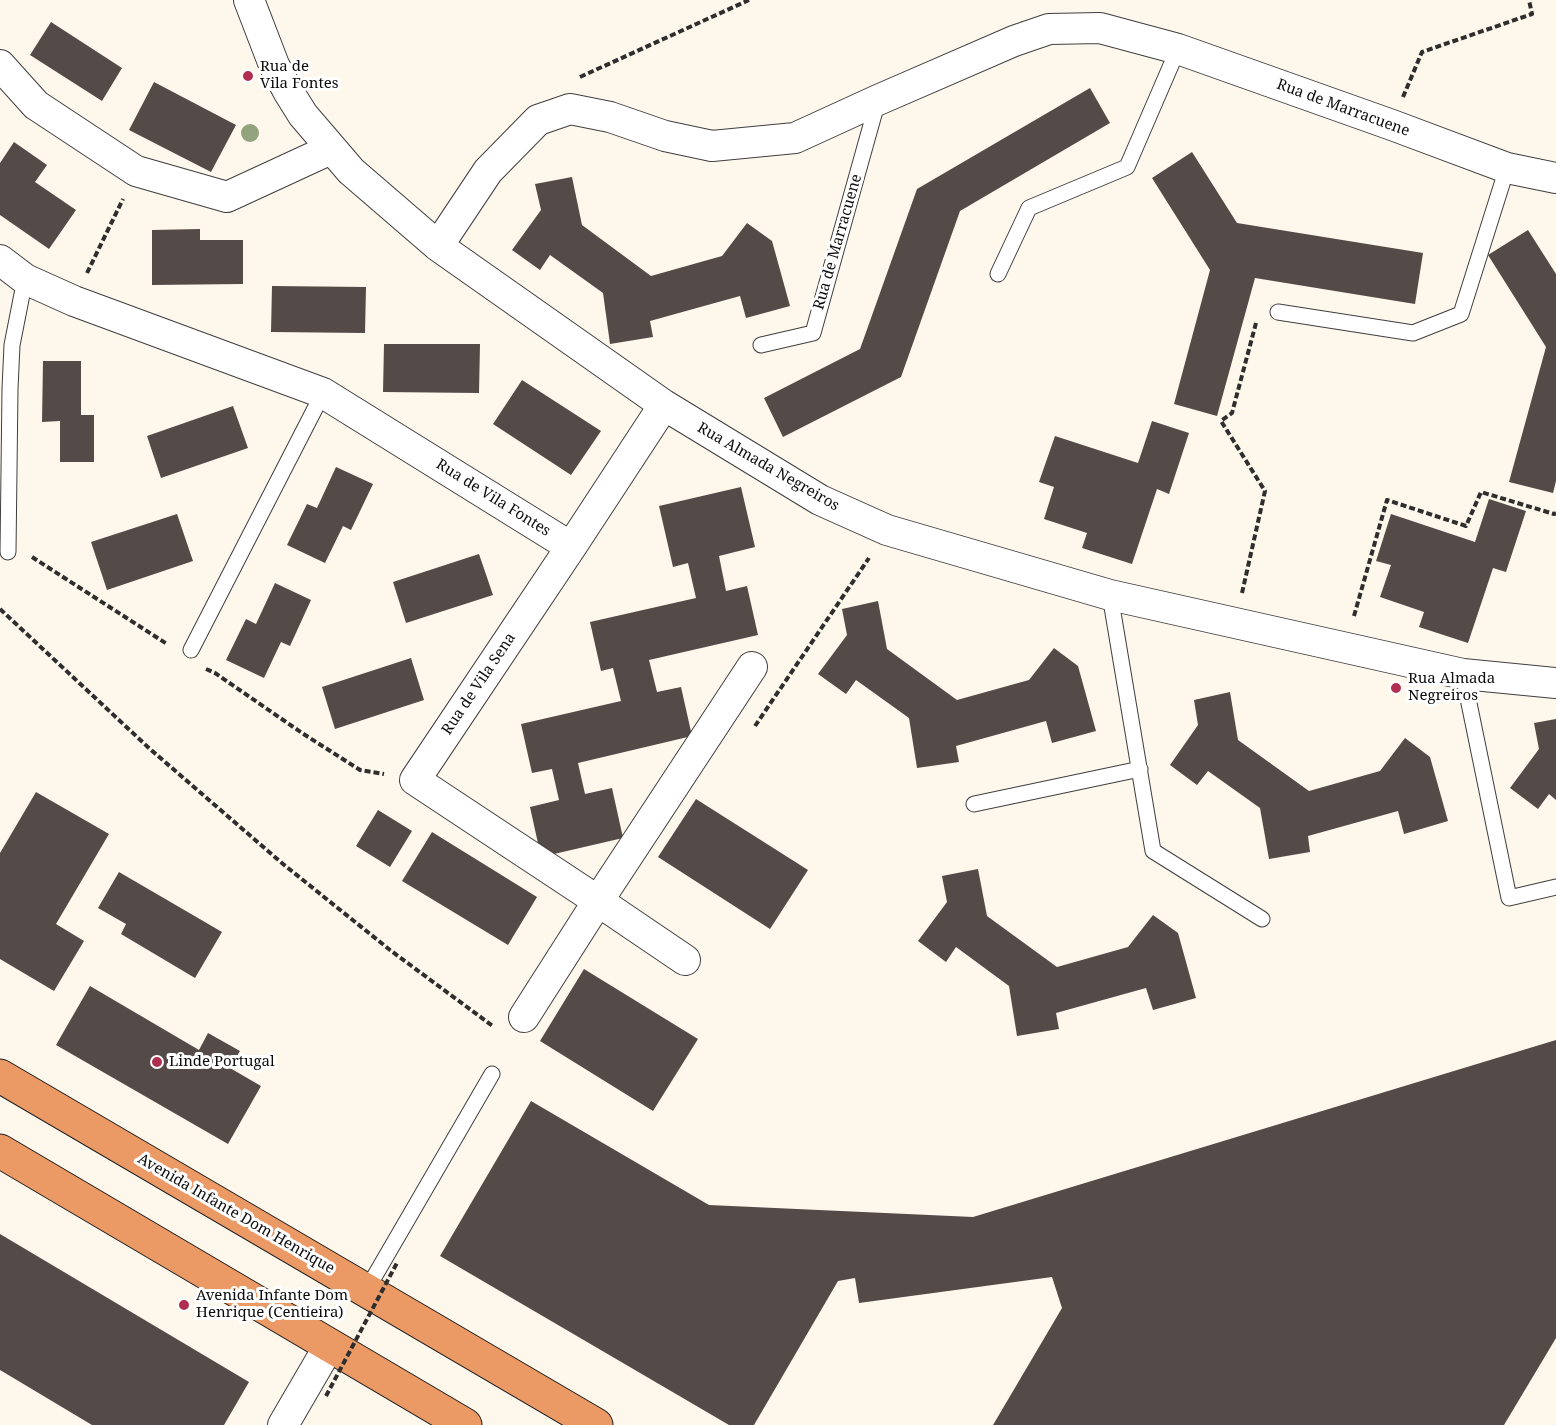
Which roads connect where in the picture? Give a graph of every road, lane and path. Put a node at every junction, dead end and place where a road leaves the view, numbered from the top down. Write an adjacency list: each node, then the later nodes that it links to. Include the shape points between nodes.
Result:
1 (249, 0): 9 (street, Rua Almada Negreiros, via 288,91)
2 (749, 0): 6 (path)
3 (1529, 0): 8 (path, via 1532,14 1422,52)
4 (1178, 49): 7 (street, Rua de Marracuene, via 1100,28 1049,29 1014,40); 8 (street, Rua de Marracuene); 15 (lane, via 1126,167 1029,208)
5 (0, 65): 11 (street, via 36,105)
6 (574, 80)
7 (878, 99): 13 (street, Rua de Marracuene, via 795,138 712,146 665,136 610,117 570,110 538,120 488,171); 19 (lane, Rua de Marracuene, via 813,333)
8 (1392, 125): 10 (street, Rua de Marracuene)
9 (331, 149): 11 (street, via 227,197); 13 (street, Rua Almada Negreiros)
10 (1507, 168): 12 (street, Rua de Marracuene); 18 (lane, via 1461,314 1413,333)
11 (136, 171): 17 (path)
12 (1556, 178)
13 (438, 246): 21 (street, Rua Almada Negreiros)
14 (0, 260): 16 (street, Rua de Vila Fontes)
15 (998, 274)
16 (25, 279): 17 (street, Rua de Vila Fontes); 24 (lane, via 12,345)
17 (74, 301): 20 (street, Rua de Vila Fontes)
18 (1278, 312): 25 (path, via 1259,309 1232,413 1221,421 1264,491)
19 (761, 345)
20 (323, 393): 23 (street, Rua de Vila Fontes); 30 (lane)
21 (664, 405): 23 (street, Rua de Vila Sena); 26 (street, Rua Almada Negreiros, via 820,500 888,530)
22 (1556, 513): 29 (path, via 1481,492 1466,526 1387,500)
23 (571, 547): 38 (street, Rua de Vila Sena, via 415,780)
24 (8, 552): 28 (path, via 26,553)
25 (1250, 557)
26 (1110, 595): 29 (street, Rua Almada Negreiros); 35 (lane)
27 (0, 609): 41 (path, via 157,755 283,864 390,950)
28 (169, 646)
29 (1345, 648): 32 (street, Rua Almada Negreiros)
30 (195, 657): 34 (path)
31 (752, 667): 38 (street)
32 (1463, 674): 33 (street, Rua Almada Negreiros); 37 (lane, via 1509,898)
33 (1556, 683)
34 (358, 768)
35 (1140, 769): 36 (lane); 39 (lane, via 1153,851)
36 (974, 804)
37 (1556, 887)
38 (598, 901): 40 (street, Rua de Vila Sena); 41 (street)
39 (1262, 919)
40 (685, 960)
41 (513, 1025)
42 (492, 1074): 46 (lane)
43 (0, 1076): 46 (highway, Avenida Infante Dom Henrique)
44 (0, 1151): 47 (highway)
45 (398, 1262): 48 (path, bridge)
46 (366, 1291): 51 (highway, Avenida Infante Dom Henrique)
47 (330, 1346): 49 (street); 50 (highway)
48 (326, 1395)
49 (283, 1425)
50 (465, 1425)
51 (596, 1425)

